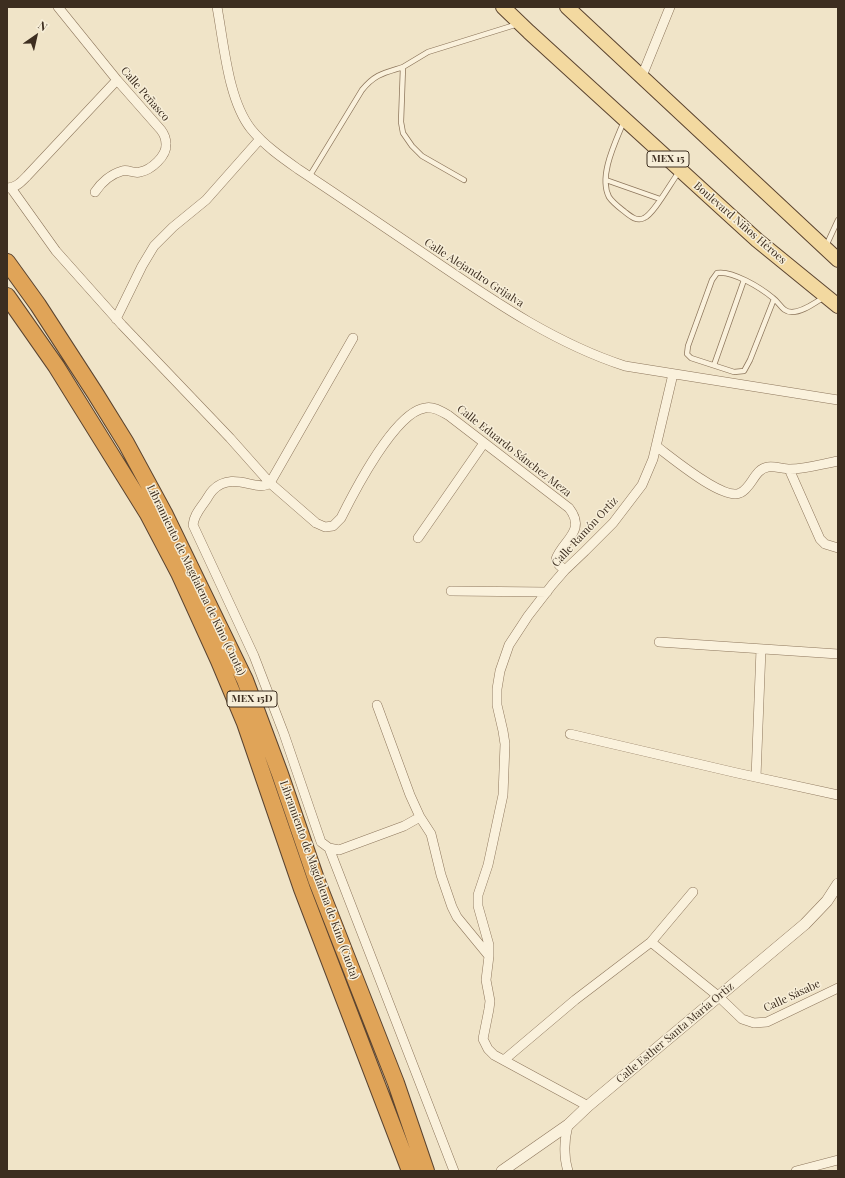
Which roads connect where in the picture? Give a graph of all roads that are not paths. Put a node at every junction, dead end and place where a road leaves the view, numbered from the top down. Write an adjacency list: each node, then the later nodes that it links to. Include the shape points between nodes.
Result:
1 (58, 7): 9 (street, Calle Peñasco)
2 (217, 7): 11 (street, Calle Alejandro Grijalva, via 233,94 250,128)
3 (503, 7): 6 (main road, Boulevard Niños Héroes / MEX 15)
4 (567, 7): 8 (main road)
5 (670, 7): 8 (street)
6 (520, 23): 7 (lane, via 428,52); 10 (main road, Boulevard Niños Héroes / MEX 15)
7 (403, 67): 13 (lane, via 370,80); 14 (lane, via 403,133 422,156)
8 (642, 76): 20 (main road)
9 (116, 80): 16 (street, via 27,176 18,185); 17 (street, Calle Peñasco, via 161,130 167,145 163,155 149,168 139,173 122,171 110,177)
10 (625, 120): 12 (main road, Boulevard Niños Héroes / MEX 15); 15 (lane, via 611,151)
11 (260, 139): 13 (street, Calle Alejandro Grijalva); 28 (street, via 206,200 172,227 154,246)
12 (680, 170): 18 (lane); 25 (main road, Boulevard Niños Héroes / MEX 15, via 757,240)
13 (310, 176): 31 (street, Calle Alejandro Grijalva, via 489,298 552,335 602,359 625,366)
14 (464, 180)
15 (606, 180): 18 (lane); 18 (lane, via 610,198 632,217 644,219)
16 (9, 188): 28 (street, via 56,251)
17 (95, 192)
18 (660, 199)
19 (838, 220): 20 (lane)
20 (825, 248): 21 (main road)
21 (838, 260)
22 (7, 262): 63 (highway, Libramiento de Magdalena de Kino (Cuota) / MEX 15D, via 96,393 126,443 164,513 245,680 316,879 396,1083)
23 (744, 280): 26 (lane); 30 (lane); 30 (lane, via 722,272 714,276 688,346 687,354 691,358)
24 (7, 296): 62 (highway, Libramiento de Magdalena de Kino (Cuota) / MEX 15D, via 56,366 144,507 178,572 245,723 302,889)
25 (826, 296): 26 (lane, via 794,312 785,310); 27 (main road, Boulevard Niños Héroes / MEX 15)
26 (774, 299): 30 (lane, via 744,370 734,372)
27 (838, 306)
28 (116, 319): 37 (street)
29 (353, 338): 37 (street)
30 (714, 365)
31 (673, 374): 32 (street, Calle Alejandro Grijalva); 34 (street, Calle Ramón Ortiz)
32 (838, 400)
33 (484, 443): 37 (street, Calle Eduardo Sánchez Meza, via 448,415 436,409 425,408 417,411 403,421 383,444 341,518 333,526 325,528); 38 (street); 40 (street, Calle Eduardo Sánchez Meza, via 572,513 576,525 574,531 556,559)
34 (656, 446): 36 (street, via 694,474 727,493 740,493 759,472 769,467); 40 (street, Calle Ramón Ortiz, via 642,486 613,523)
35 (838, 461): 36 (street)
36 (789, 469): 39 (street, via 820,539 825,544)
37 (270, 483): 51 (street, via 261,486 230,481 219,486 213,490 194,517 193,525 254,656 321,842)
38 (418, 538)
39 (838, 548)
40 (564, 570): 42 (street, Calle Ramón Ortiz)
41 (451, 591): 42 (street)
42 (547, 592): 55 (street, Calle Ramón Ortiz, via 509,645 497,689 497,704 505,744 503,795 488,865 478,895 478,906 488,938)
43 (659, 642): 44 (street)
44 (761, 649): 45 (street); 48 (street)
45 (838, 654)
46 (377, 705): 50 (street)
47 (570, 734): 48 (street)
48 (756, 777): 49 (street)
49 (838, 795)
50 (420, 817): 51 (street, via 404,826 339,850); 55 (street, via 431,834 452,907 457,917)
51 (328, 848): 64 (street)
52 (838, 884): 57 (street, Calle Esther Santa María Ortiz, via 828,901 805,924)
53 (693, 892): 54 (street)
54 (651, 942): 57 (street, Calle Sásabe); 58 (street, via 585,992)
55 (489, 956): 58 (street, Calle Ramón Ortiz, via 486,980 490,1001 483,1039 488,1049)
56 (838, 988): 57 (street, Calle Sásabe, via 767,1022 754,1024 742,1019)
57 (718, 996): 59 (street, Calle Esther Santa María Ortiz)
58 (504, 1060): 59 (street, Calle Ramón Ortiz)
59 (588, 1106): 60 (street, Calle Esther Santa María Ortiz)
60 (568, 1125): 65 (street, Calle Esther Santa María Ortiz); 66 (street, via 564,1143)
61 (838, 1160): 67 (street)
62 (410, 1171)
63 (426, 1171)
64 (454, 1171)
65 (502, 1171)
66 (568, 1171)
67 (797, 1171)

